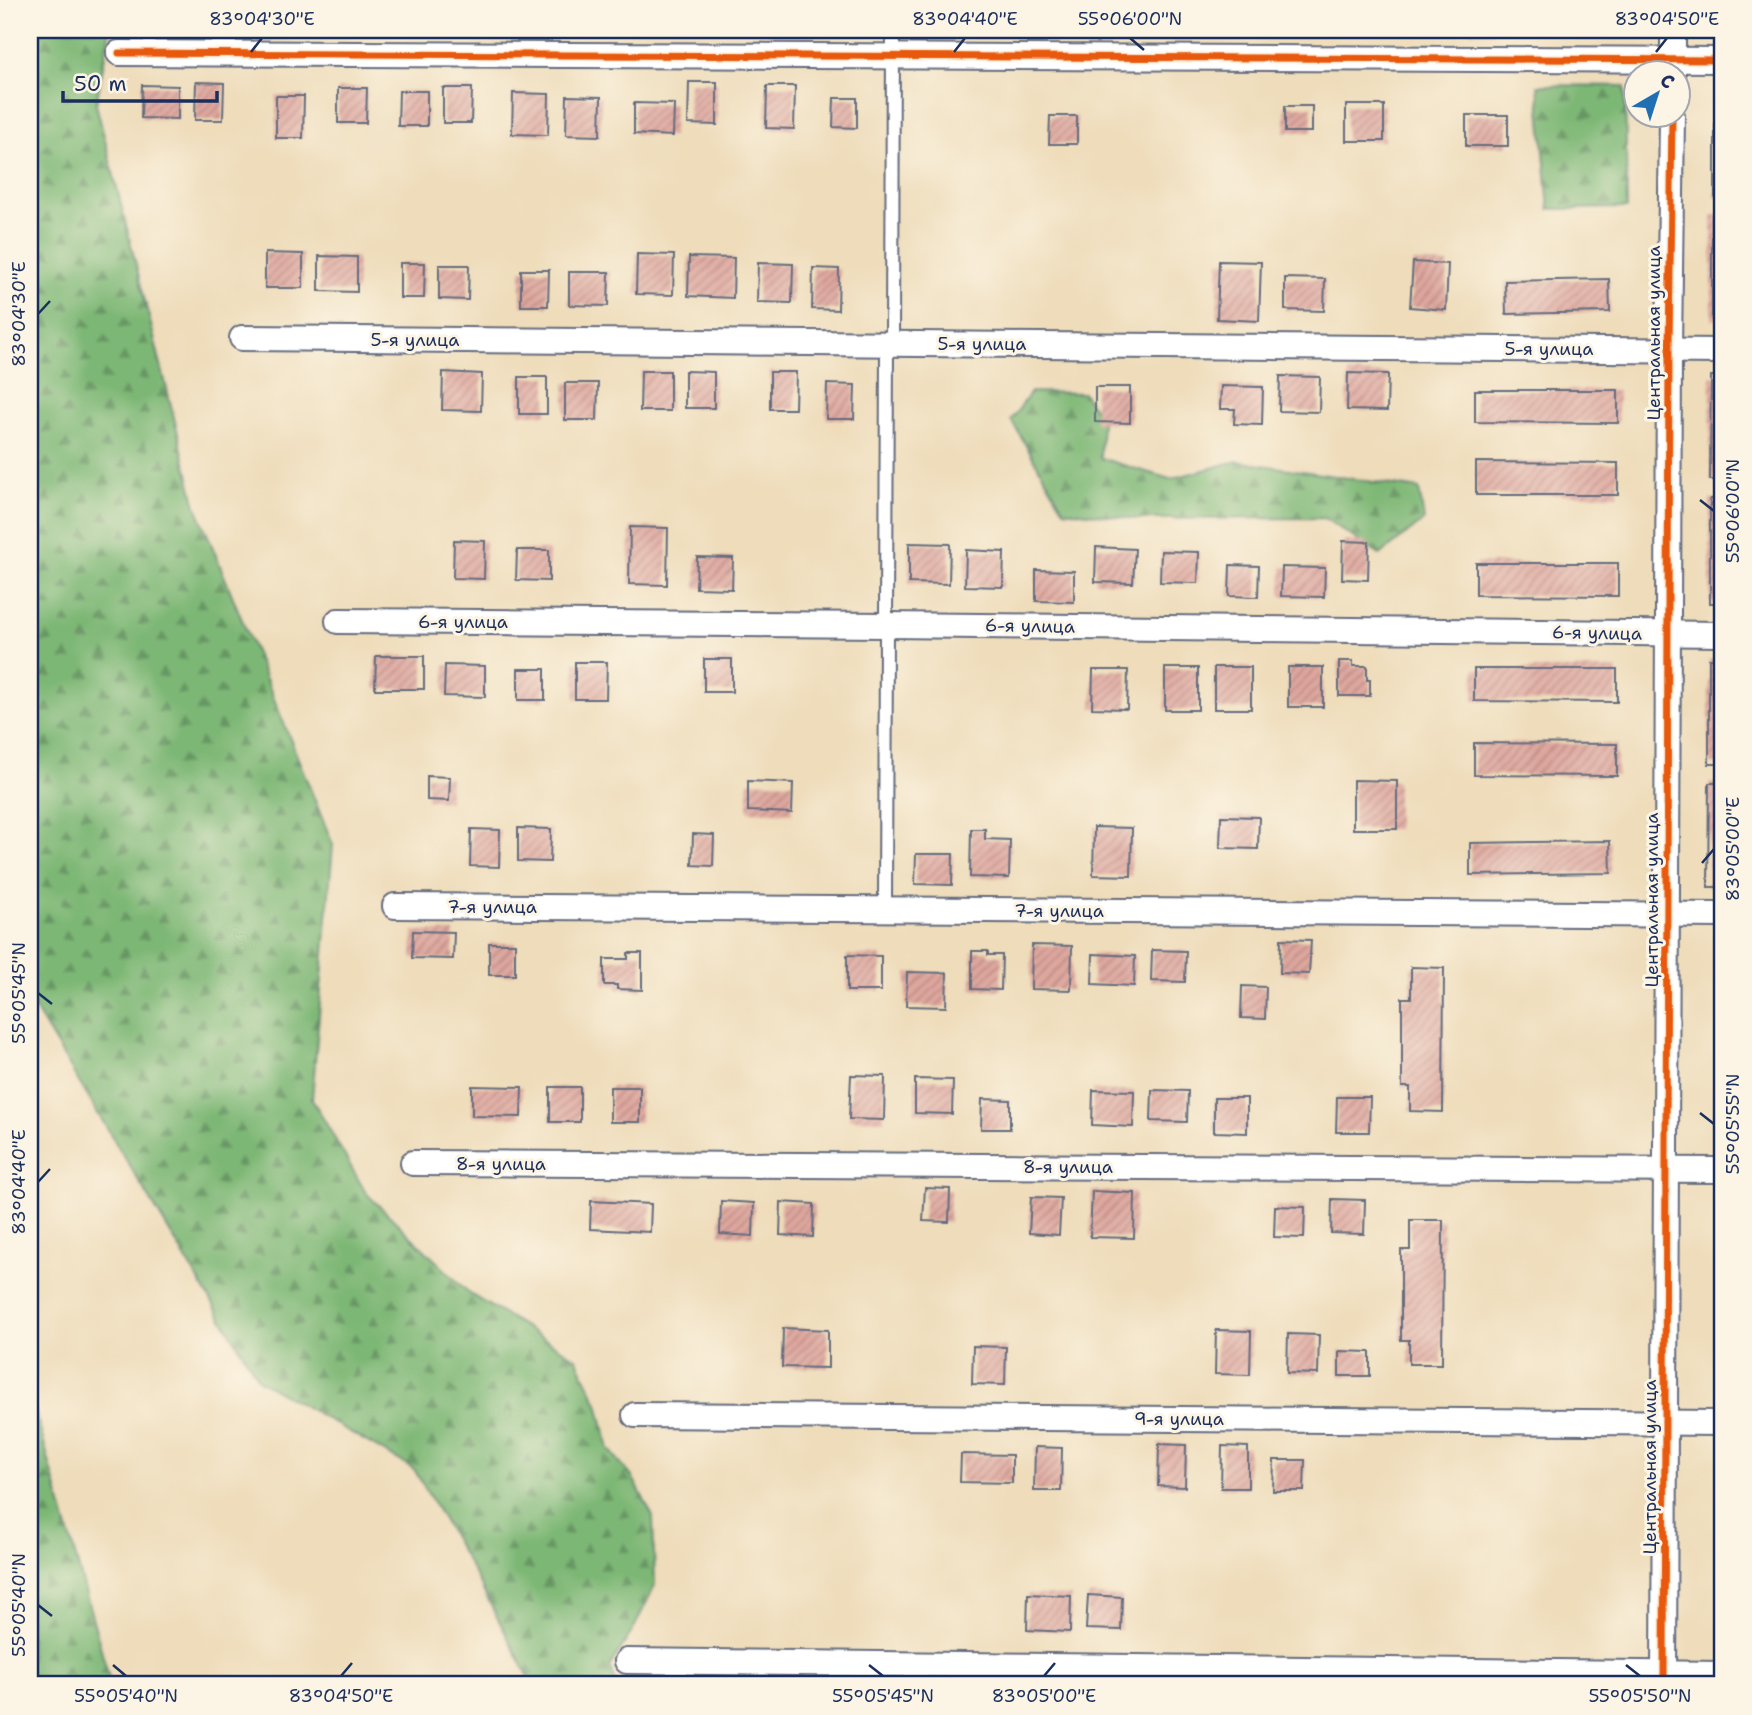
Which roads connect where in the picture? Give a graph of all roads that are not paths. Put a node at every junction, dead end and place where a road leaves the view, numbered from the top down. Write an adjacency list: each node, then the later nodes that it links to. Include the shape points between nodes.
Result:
1 (893, 30): 4 (lane)
2 (1673, 30): 5 (street)
3 (119, 53): 4 (street)
4 (893, 58): 8 (street); 11 (lane)
5 (1673, 60)
6 (1722, 60): 7 (street)
7 (1692, 64)
8 (1622, 65)
9 (1672, 130): 12 (street, Центральная улица)
10 (243, 338): 11 (street, 5-я улица)
11 (890, 344): 12 (street, 5-я улица); 15 (lane)
12 (1669, 350): 13 (street, 5-я улица); 16 (street, Центральная улица)
13 (1722, 351)
14 (338, 621): 15 (street, 6-я улица)
15 (886, 625): 16 (street, 6-я улица); 19 (lane)
16 (1669, 634): 17 (street, 6-я улица); 20 (street, Центральная улица)
17 (1722, 634)
18 (395, 906): 19 (street, 7-я улица)
19 (885, 909): 20 (street, 7-я улица)
20 (1668, 915): 21 (street, 7-я улица); 23 (street, Центральная улица)
21 (1722, 915)
22 (413, 1163): 23 (street, 8-я улица)
23 (1667, 1170): 24 (street, 8-я улица); 26 (street, Центральная улица)
24 (1722, 1170)
25 (635, 1415): 26 (street, 9-я улица)
26 (1665, 1422): 27 (street, 9-я улица); 30 (street, Центральная улица)
27 (1722, 1423)
28 (627, 1661): 30 (street)
29 (1722, 1674): 30 (street)
30 (1664, 1680)

